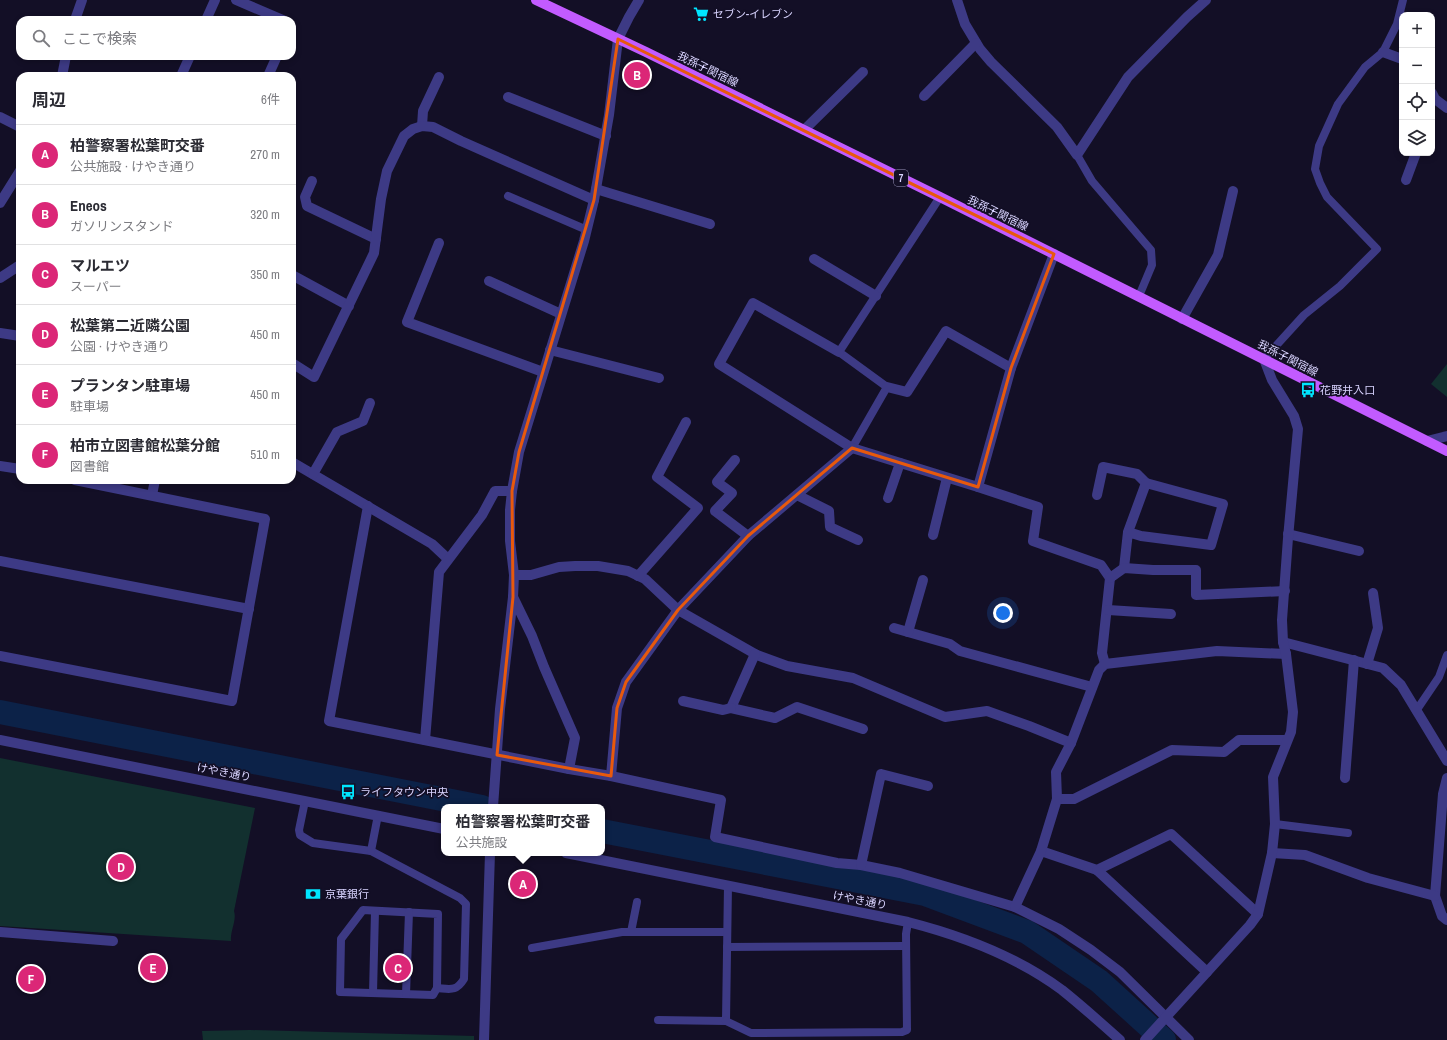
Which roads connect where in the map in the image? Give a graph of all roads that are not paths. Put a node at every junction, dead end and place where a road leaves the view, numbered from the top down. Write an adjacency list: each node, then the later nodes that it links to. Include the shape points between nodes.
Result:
1 (82, 0): 9 (street)
2 (214, 0): 10 (street)
3 (236, 0): 11 (street)
4 (536, 0): 12 (main road, 我孫子関宿線 / 7)
5 (639, 0): 12 (street)
6 (957, 0): 13 (street, via 965,24)
7 (1206, 0): 33 (street, via 1128,77)
8 (1403, 0): 14 (lane, via 1397,24)
9 (76, 16)
10 (208, 16)
11 (274, 16)
12 (618, 38): 31 (main road, 我孫子関宿線 / 7); 32 (street)
13 (976, 43): 24 (street); 33 (street, via 991,62 1057,127)
14 (1384, 52): 15 (street); 63 (lane, via 1365,67 1338,104 1319,146 1315,169 1327,197 1377,248 1340,286 1304,315)
15 (1399, 58)
16 (65, 60): 19 (street)
17 (188, 60): 20 (street)
18 (275, 60): 21 (street)
19 (63, 72)
20 (183, 72)
21 (270, 72)
22 (863, 72): 31 (street)
23 (439, 77): 30 (street, via 423,111)
24 (924, 96)
25 (508, 97): 32 (street)
26 (1435, 101): 27 (street)
27 (1447, 108)
28 (0, 117): 29 (street)
29 (16, 125)
30 (422, 126): 42 (street, via 433,127); 46 (street, via 404,136 387,171)
31 (804, 130): 41 (main road, 我孫子関宿線 / 7)
32 (606, 136): 38 (street)
33 (1077, 155): 55 (lane, via 1092,181 1151,250 1152,265)
34 (1415, 156): 36 (street)
35 (16, 177): 43 (street)
36 (1406, 180)
37 (312, 181): 46 (street, via 305,197 307,206)
38 (596, 189): 42 (street); 44 (street)
39 (1233, 191): 58 (street, via 1218,255)
40 (508, 196): 45 (lane)
41 (940, 197): 48 (main road, 我孫子関宿線 / 7); 54 (lane)
42 (594, 200): 45 (street)
43 (0, 203)
44 (710, 224)
45 (587, 230): 57 (street)
46 (376, 239): 56 (street, via 374,253)
47 (439, 243): 66 (street, via 407,322)
48 (1054, 254): 55 (main road, 我孫子関宿線 / 7); 65 (street)
49 (814, 259): 54 (street)
50 (16, 268): 52 (street)
51 (296, 277): 56 (street)
52 (0, 278)
53 (489, 281): 57 (street)
54 (876, 296): 62 (lane)
55 (1139, 296): 58 (main road, 我孫子関宿線 / 7)
56 (349, 306): 64 (street, via 314,377)
57 (561, 314): 61 (street)
58 (1182, 319): 63 (main road, 我孫子関宿線 / 7)
59 (0, 333): 60 (street)
60 (16, 335)
61 (550, 350): 66 (street); 67 (street)
62 (839, 352): 68 (lane); 73 (street, via 753,303 718,364)
63 (1264, 359): 72 (main road, 我孫子関宿線 / 7); 93 (street, via 1272,380 1294,416 1298,429)
64 (296, 366)
65 (1010, 368): 68 (street, via 946,331 907,392); 85 (street)
66 (543, 372): 86 (street, via 519,452)
67 (659, 378)
68 (887, 387): 73 (lane)
69 (370, 403): 80 (street, via 363,421 337,432)
70 (686, 422): 102 (street, via 657,477 698,508)
71 (1447, 436): 72 (street)
72 (1427, 441): 74 (main road, 我孫子関宿線 / 7)
73 (852, 448): 76 (street); 88 (street)
74 (1447, 451)
75 (735, 460): 95 (street, via 716,482 732,493 715,511)
76 (900, 463): 81 (street); 90 (street)
77 (296, 464): 80 (street)
78 (0, 466): 79 (street)
79 (16, 469)
80 (313, 474): 91 (street)
81 (947, 478): 85 (street); 94 (street)
82 (1146, 483): 89 (street, via 1137,474 1103,467); 92 (street); 92 (street, via 1223,504 1211,545)
83 (96, 484): 87 (street)
84 (155, 484): 87 (street)
85 (978, 487): 103 (street, via 1038,507 1033,541 1101,565)
86 (512, 490): 98 (street, via 495,490 482,515); 101 (street, via 510,541)
87 (152, 495): 108 (street, via 265,519)
88 (797, 495): 95 (street); 96 (street, via 829,512 830,527)
89 (1097, 495)
90 (888, 498)
91 (368, 506): 98 (street, via 432,544); 128 (street, via 328,721)
92 (1128, 532): 100 (street)
93 (1288, 534): 97 (street); 105 (street)
94 (933, 535)
95 (748, 536): 109 (street)
96 (858, 540)
97 (1359, 551)
98 (448, 559): 128 (street, via 439,572)
99 (0, 561): 108 (street)
100 (1124, 568): 103 (street); 105 (street, via 1196,570 1196,594)
101 (514, 574): 102 (street, via 531,574 559,567 598,566 628,571); 107 (street)
102 (638, 576): 109 (street)
103 (1110, 578): 110 (street)
104 (923, 580): 113 (street)
105 (1285, 591): 114 (street)
106 (1373, 593): 121 (street, via 1378,628)
107 (513, 598): 131 (street); 133 (street, via 576,738)
108 (249, 609): 118 (street, via 232,701)
109 (678, 610): 115 (street); 134 (street, via 626,682 617,708)
110 (1108, 610): 111 (street); 120 (street, via 1102,653)
111 (1171, 614)
112 (894, 628): 113 (street)
113 (908, 632): 122 (street, via 950,644 960,651)
114 (1283, 642): 116 (street); 119 (street)
115 (755, 654): 124 (street); 130 (street, via 787,666 853,678 945,717 986,711)
116 (1286, 654): 120 (street, via 1217,651); 129 (street, via 1293,712 1291,732)
117 (1447, 655): 125 (lane, via 1439,677)
118 (0, 656)
119 (1354, 660): 121 (street); 135 (street)
120 (1105, 664): 122 (street, via 1099,670)
121 (1367, 664): 125 (street, via 1383,668 1401,685)
122 (1092, 687): 130 (street)
123 (683, 701): 124 (street, via 723,710)
124 (731, 708): 126 (street, via 775,718 797,707)
125 (1416, 711): 132 (street)
126 (863, 729)
127 (0, 740): 139 (street, けやき通り)
128 (425, 740): 131 (street)
129 (1287, 740): 138 (street, via 1239,740 1224,752 1172,750 1074,798); 142 (street, via 1273,777)
130 (1071, 743): 138 (street, via 1056,772)
131 (497, 755): 133 (street); 140 (street)
132 (1447, 761)
133 (569, 770): 134 (street)
134 (611, 776): 150 (street, via 721,800 715,837 837,863)
135 (1345, 778)
136 (1447, 778): 153 (street, via 1443,794)
137 (928, 786): 150 (street, via 881,774)
138 (1057, 799): 146 (street)
139 (305, 801): 141 (street, けやき通り); 145 (lane, via 300,835 313,843)
140 (493, 803)
141 (378, 815): 143 (street, けやき通り); 145 (lane)
142 (1275, 824): 144 (lane); 147 (street)
143 (441, 827)
144 (1348, 833)
145 (371, 851): 169 (lane, via 460,898 466,904 464,979 455,989)
146 (1041, 851): 151 (street); 155 (street)
147 (1272, 853): 153 (street, via 1305,855 1368,878); 158 (street)
148 (490, 856): 175 (street)
149 (581, 856): 152 (street, けやき通り)
150 (861, 865): 155 (street, via 900,873)
151 (1097, 870): 158 (street, via 1171,834); 168 (street)
152 (728, 885): 160 (street, けやき通り); 163 (lane)
153 (1435, 896): 159 (street, via 1442,916)
154 (637, 902): 162 (lane)
155 (1015, 907): 173 (street, via 1059,929 1120,972)
156 (375, 911): 157 (lane); 170 (lane); 170 (lane, via 363,910 341,939 340,992)
157 (409, 912): 169 (lane, via 438,914); 171 (lane)
158 (1258, 914): 168 (street)
159 (1447, 920)
160 (908, 922): 165 (lane); 176 (street, けやき通り, via 970,940 1006,956 1061,989)
161 (0, 932): 164 (street)
162 (631, 932): 163 (lane); 167 (lane)
163 (727, 932): 166 (lane)
164 (113, 941)
165 (906, 946): 166 (lane); 174 (lane, via 907,1030 751,1033)
166 (727, 947): 174 (lane)
167 (532, 948)
168 (1207, 972): 173 (street)
169 (437, 988): 171 (lane, via 433,995)
170 (373, 993): 171 (lane)
171 (406, 994)
172 (658, 1020): 174 (lane)
173 (1163, 1020): 177 (street); 178 (street)
174 (726, 1021)
175 (484, 1040)
176 (1120, 1040)
177 (1145, 1040)
178 (1190, 1040)

